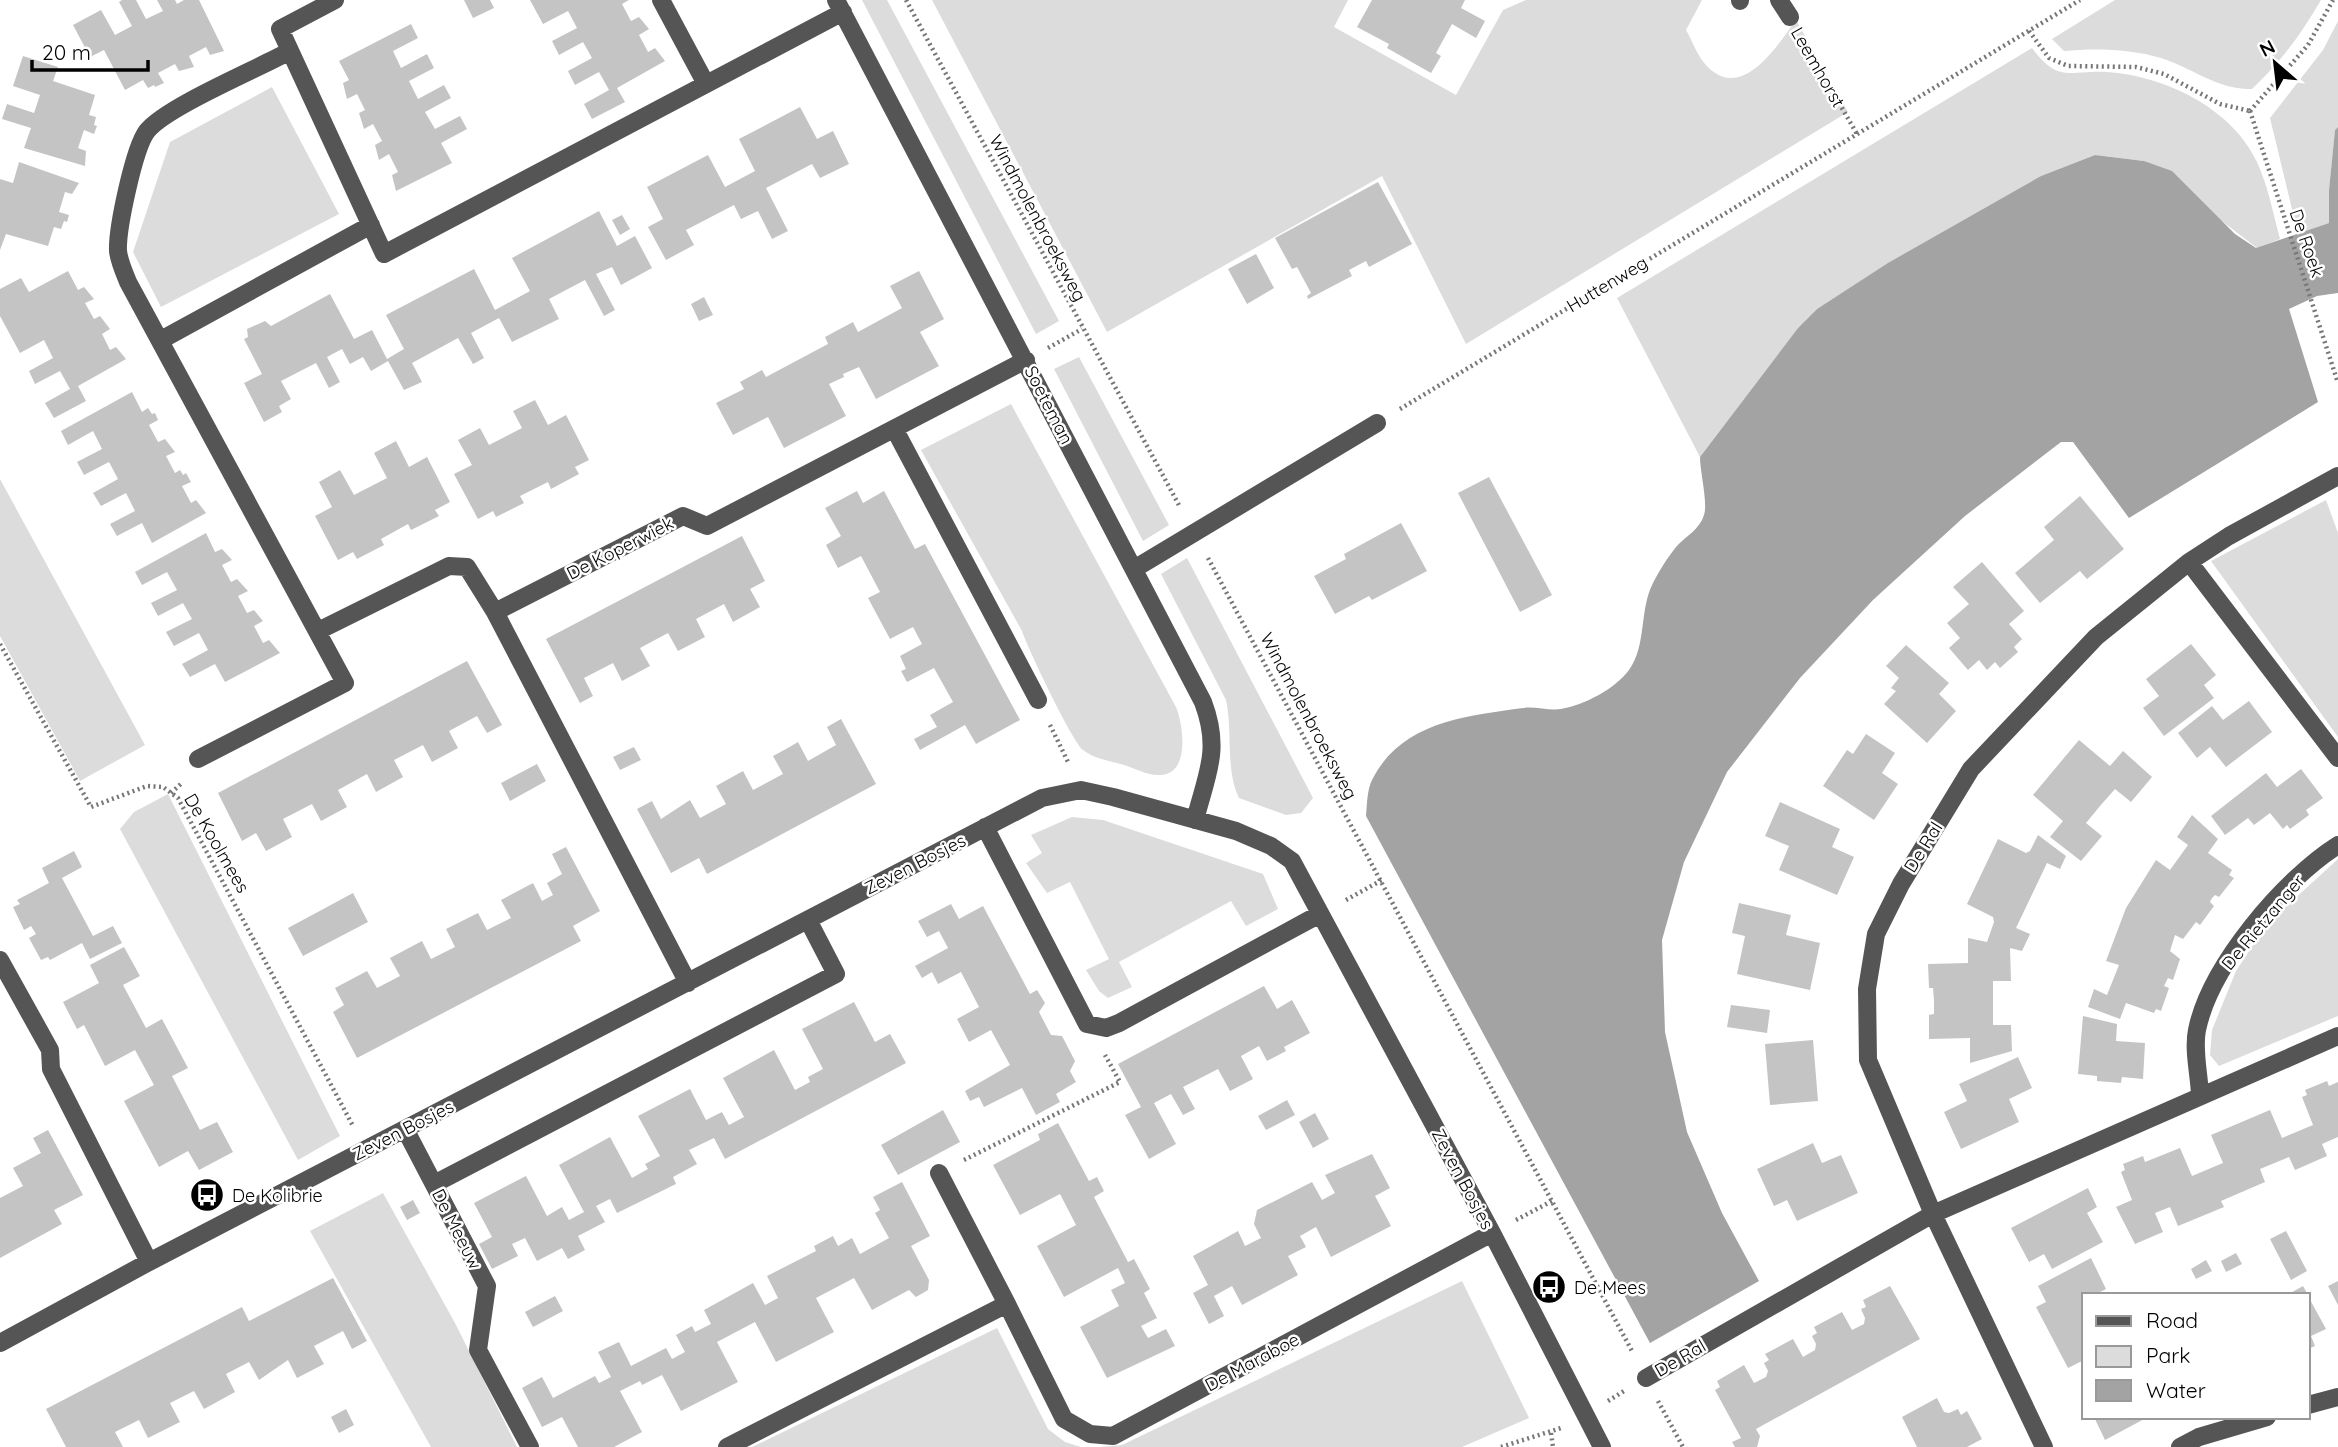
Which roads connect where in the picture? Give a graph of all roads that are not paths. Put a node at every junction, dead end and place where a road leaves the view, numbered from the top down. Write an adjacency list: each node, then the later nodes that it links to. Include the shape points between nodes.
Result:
1 (335, 0): 6 (street, via 280,29)
2 (662, 0): 7 (street)
3 (1779, 0): 5 (street, Leemhorst)
4 (840, 6): 7 (street); 10 (street, Soeteman)
5 (1790, 17)
6 (288, 52): 8 (street); 9 (street, via 166,115 146,132 124,203 118,253 128,282)
7 (706, 83): 8 (street, via 384,254)
8 (370, 225): 9 (street)
9 (161, 340): 17 (street)
10 (1026, 360): 12 (street, De Koperwiek); 15 (street, Soeteman)
11 (1377, 422): 15 (street)
12 (895, 430): 16 (street, De Koperwiek, via 707,526 683,516); 18 (street)
13 (2337, 480): 14 (street, De Ral)
14 (2189, 562): 19 (street); 33 (street, De Ral, via 2096,637 1971,769 1901,884 1877,934 1867,989 1868,1060)
15 (1134, 569): 21 (street, Soeteman, via 1211,723 1214,746)
16 (495, 612): 17 (street, via 467,567 449,566); 27 (street)
17 (318, 631): 20 (street, via 345,683)
18 (1038, 700)
19 (2338, 758)
20 (198, 759)
21 (1195, 820): 22 (street, Zeven Bosjes, via 1081,790 1042,797); 24 (street, Zeven Bosjes, via 1236,831 1292,861)
22 (985, 827): 24 (street, Zeven Bosjes, via 1087,1024 1106,1028 1119,1023); 25 (street, Zeven Bosjes)
23 (2338, 845): 29 (street, De Rietzanger, via 2292,883 2217,977 2197,1031)
24 (1320, 914): 34 (street, Zeven Bosjes)
25 (808, 920): 27 (street, Zeven Bosjes); 32 (street, via 836,974)
26 (0, 960): 35 (street, via 50,1050 51,1069)
27 (688, 983): 30 (street, Zeven Bosjes)
28 (2338, 1036): 29 (street)
29 (2200, 1094): 33 (street)
30 (405, 1129): 32 (street, De Meeuw); 35 (street, Zeven Bosjes)
31 (939, 1173): 36 (street, De Maraboe)
32 (434, 1184): 42 (street, De Meeuw, via 487,1286 478,1350)
33 (1933, 1214): 38 (street, De Ral); 45 (street, De Ral)
34 (1492, 1233): 36 (street, De Maraboe, via 1113,1436 1090,1434 1064,1419); 44 (street, Zeven Bosjes)
35 (149, 1262): 37 (street, Zeven Bosjes)
36 (1007, 1304): 43 (street)
37 (0, 1343)
38 (1646, 1378)
39 (2338, 1397): 40 (street)
40 (2310, 1404)
41 (2260, 1419): 46 (street)
42 (530, 1447)
43 (727, 1447)
44 (1602, 1447)
45 (2044, 1447)
46 (2180, 1447)

